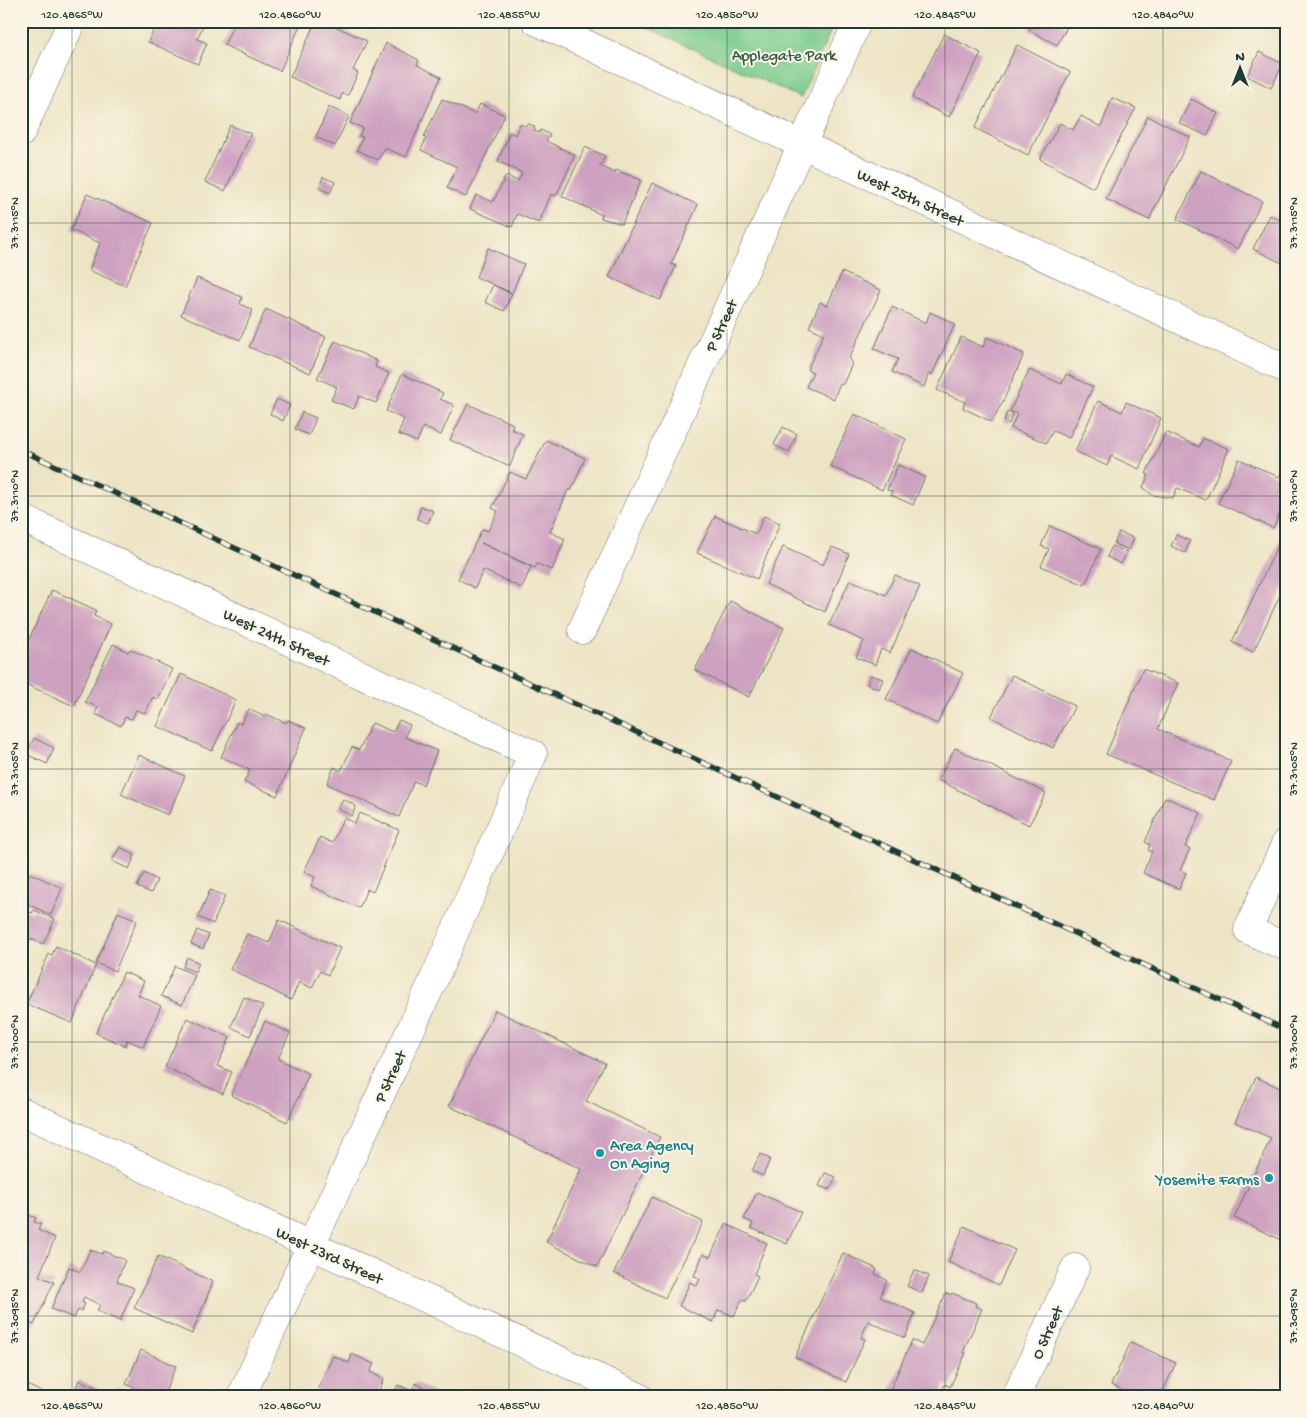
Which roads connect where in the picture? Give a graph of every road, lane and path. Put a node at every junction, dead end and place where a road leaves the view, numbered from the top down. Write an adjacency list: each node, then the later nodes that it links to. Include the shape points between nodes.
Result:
1 (72, 21): 4 (street)
2 (536, 21): 5 (street, West 25th Street)
3 (858, 21): 5 (street, P Street)
4 (21, 133)
5 (802, 146): 6 (street, West 25th Street); 8 (street, P Street)
6 (1286, 369)
7 (21, 518): 9 (street, West 24th Street)
8 (582, 630)
9 (533, 754): 13 (street, P Street, via 434,979)
10 (1286, 842): 11 (street, via 1248,930)
11 (1286, 947)
12 (21, 1111): 13 (street, West 23rd Street)
13 (310, 1245): 15 (street, P Street); 16 (street, West 23rd Street)
14 (1075, 1268): 17 (street, O Street)
15 (241, 1397)
16 (639, 1397)
17 (1016, 1397)

